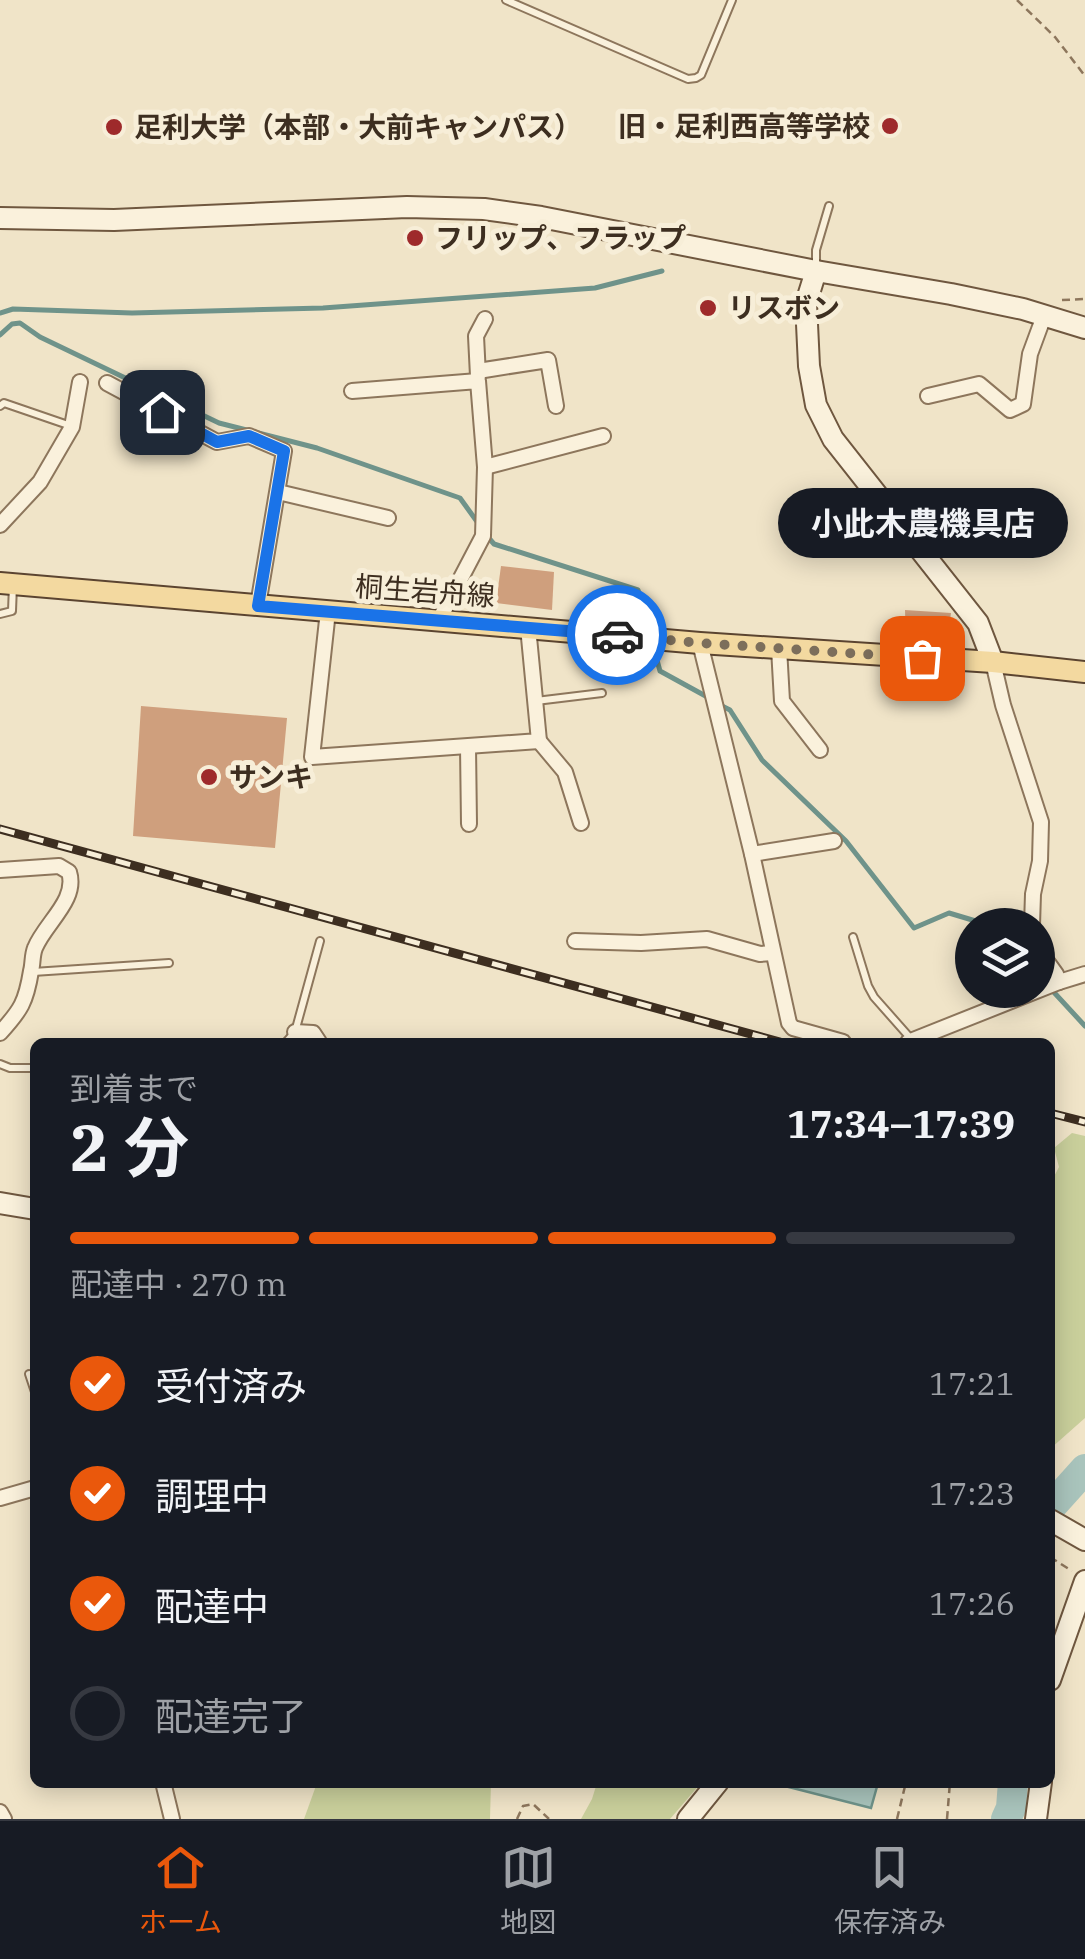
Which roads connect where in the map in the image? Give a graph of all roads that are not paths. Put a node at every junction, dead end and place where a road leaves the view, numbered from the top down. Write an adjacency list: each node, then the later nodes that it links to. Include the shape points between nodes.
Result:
1 (506, 0): 2 (lane, via 688,79 701,75)
2 (732, 0)
3 (829, 206): 5 (lane)
4 (0, 218): 5 (street, via 484,209)
5 (816, 271): 6 (street); 30 (street, via 805,317 811,387 823,423 978,623)
6 (1050, 309): 8 (street); 13 (street, via 1030,354 1024,404 1010,410 979,384)
7 (485, 319): 9 (street, via 476,336)
8 (1085, 328)
9 (478, 376): 12 (street); 15 (street, via 548,360); 18 (street)
10 (80, 382): 16 (street)
11 (107, 383): 19 (street, via 217,442 249,436 284,451)
12 (352, 391)
13 (928, 396)
14 (0, 406): 16 (lane)
15 (556, 406)
16 (72, 427): 21 (street, via 40,482)
17 (603, 436): 18 (street)
18 (485, 467): 26 (street, via 483,536)
19 (278, 492): 20 (street); 23 (street)
20 (388, 518)
21 (0, 525)
22 (6, 584): 23 (main road, 桐生岩舟線); 25 (lane, via 12,611)
23 (258, 606): 24 (main road, 桐生岩舟線)
24 (328, 611): 26 (main road, 桐生岩舟線); 35 (street, via 312,757)
25 (0, 614)
26 (439, 620): 27 (main road, 桐生岩舟線)
27 (528, 627): 28 (main road, 桐生岩舟線); 33 (street)
28 (700, 643): 29 (main road, 桐生岩舟線); 40 (street)
29 (779, 648): 30 (main road, 桐生岩舟線); 36 (street, via 782,701)
30 (993, 662): 31 (main road, 桐生岩舟線); 42 (street, via 1041,822)
31 (1085, 672)
32 (602, 694): 33 (lane)
33 (535, 701): 34 (street)
34 (539, 741): 35 (street); 38 (street, via 565,772)
35 (468, 747): 37 (street)
36 (820, 750)
37 (469, 824)
38 (581, 824)
39 (834, 841): 40 (street)
40 (752, 854): 46 (street)
41 (0, 870): 48 (street, via 58,866 72,882 34,949)
42 (1033, 908)
43 (854, 937): 56 (lane, via 868,986)
44 (320, 941): 53 (lane)
45 (575, 941): 46 (street, via 706,940)
46 (773, 953): 55 (street, via 792,1028)
47 (168, 964): 48 (lane)
48 (31, 972): 52 (street, via 20,1011)
49 (1055, 973): 51 (street)
50 (1085, 974): 51 (street)
51 (1058, 982): 57 (street)
52 (0, 1032)
53 (291, 1037): 54 (street)
54 (316, 1038)
55 (829, 1038)
56 (908, 1038)
57 (921, 1038)
58 (0, 1064): 59 (lane)
59 (30, 1068)
60 (0, 1203): 61 (street)
61 (30, 1208)
62 (29, 1374): 63 (lane)
63 (30, 1377)
64 (30, 1489): 65 (street)
65 (0, 1498)
66 (1055, 1523): 67 (street)
67 (1080, 1538)
68 (1079, 1576): 69 (street)
69 (1055, 1662)
70 (164, 1788): 75 (street)
71 (713, 1788): 76 (street)
72 (1040, 1788): 77 (street)
73 (0, 1812): 74 (street)
74 (4, 1819)
75 (172, 1819)
76 (688, 1819)
77 (1036, 1819)

